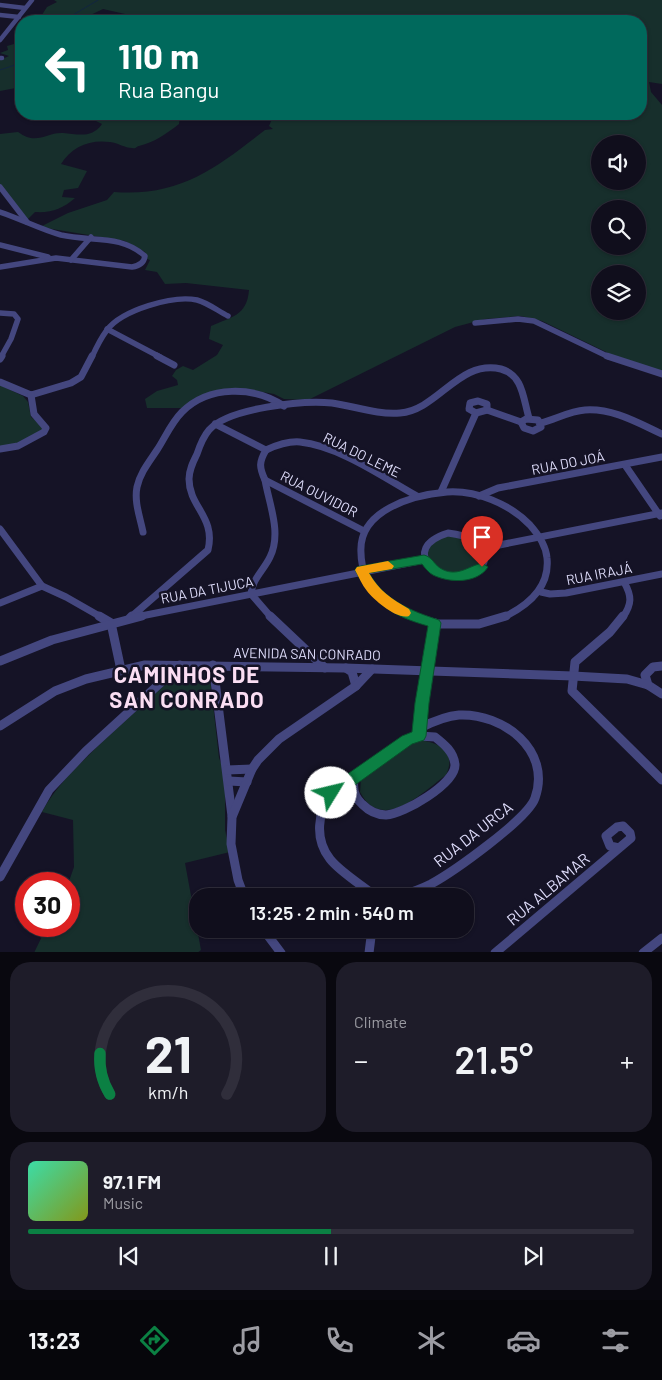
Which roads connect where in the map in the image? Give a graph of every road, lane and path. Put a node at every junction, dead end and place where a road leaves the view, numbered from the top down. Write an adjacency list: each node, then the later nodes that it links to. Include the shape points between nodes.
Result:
1 (32, 0): 3 (street)
2 (0, 5): 3 (street)
3 (25, 8): 5 (street)
4 (0, 15): 6 (street)
5 (20, 15)
6 (15, 17)
7 (15, 22): 8 (street)
8 (0, 40)
9 (0, 187): 10 (street)
10 (2, 192): 12 (street)
11 (0, 212): 13 (street)
12 (20, 212): 13 (street); 14 (street)
13 (10, 216): 14 (street)
14 (28, 224): 15 (street, via 68,236)
15 (91, 237): 18 (street); 18 (street, via 117,241 142,253 144,261 132,267)
16 (0, 245): 17 (street)
17 (56, 258): 18 (street); 19 (street)
18 (71, 260)
19 (0, 267)
20 (0, 313): 24 (street, via 14,314 18,319)
21 (228, 316): 23 (street, via 198,300 177,299 145,306)
22 (475, 323): 26 (street, via 518,318 534,321 611,358)
23 (107, 328): 25 (street); 28 (street, via 81,377)
24 (0, 359)
25 (174, 365)
26 (662, 374)
27 (0, 382): 28 (street)
28 (31, 395): 37 (street, via 32,412 46,428 44,432 18,446)
29 (284, 406): 32 (street, via 329,403 381,412 408,412 427,403 468,371 493,368 513,374 518,379); 35 (street, via 234,414); 50 (street, via 268,395 237,391 212,396 189,406 176,420 137,485)
30 (487, 410): 31 (street); 31 (street, via 484,403 472,402 469,409); 33 (street)
31 (476, 413): 43 (street)
32 (529, 418): 33 (street); 34 (street)
33 (521, 422): 34 (street, via 530,431 539,429)
34 (541, 423): 36 (street, via 585,410 609,411)
35 (215, 424): 38 (street); 60 (street, via 203,437 189,481 211,529 212,540 208,550)
36 (662, 434)
37 (0, 449)
38 (266, 450): 41 (street, RUA OUVIDOR, via 260,461); 45 (street, RUA DO LEME, via 288,442 309,444 332,452)
39 (662, 457): 40 (street, RUA DO JOÁ)
40 (626, 464): 46 (street, RUA DO JOÁ, via 498,488); 47 (street)
41 (264, 480): 42 (street, RUA OUVIDOR); 44 (street)
42 (280, 489): 44 (street); 49 (street, RUA OUVIDOR)
43 (441, 492): 45 (street); 46 (street)
44 (267, 494): 59 (street, via 274,546 253,584)
45 (417, 496): 49 (street, via 396,502 373,519)
46 (479, 496): 51 (street, via 507,506 532,525)
47 (661, 515): 51 (street)
48 (0, 529): 57 (street)
49 (364, 531): 54 (street, via 358,552)
50 (143, 532)
51 (540, 537): 52 (street); 58 (street, via 548,559 548,572)
52 (484, 548): 53 (street, via 468,536 448,533 438,535 425,545); 53 (street, via 482,567 466,576 436,572)
53 (424, 560): 54 (street, RUA DA TIJUCA)
54 (361, 570): 59 (street, RUA DA TIJUCA); 65 (street, via 370,587 382,599 412,617)
55 (662, 574): 56 (street, RUA IRAJÁ)
56 (624, 582): 58 (street, RUA IRAJÁ, via 566,594); 76 (street, via 632,597 630,609 575,662)
57 (42, 586): 61 (street); 64 (street)
58 (541, 592): 65 (street, via 525,607 500,619 472,625)
59 (251, 594): 62 (street, RUA DA TIJUCA); 70 (street)
60 (155, 597): 62 (street); 63 (street)
61 (0, 603)
62 (169, 610): 63 (street, RUA DA TIJUCA)
63 (130, 618): 64 (street, RUA DA TIJUCA)
64 (111, 622): 66 (street, RUA DA TIJUCA, via 40,644); 73 (street)
65 (435, 623): 74 (street)
66 (0, 661)
67 (180, 664): 68 (street, AVENIDA SAN CONRADO); 73 (street, AVENIDA SAN CONRADO, via 145,665); 91 (street, via 49,790)
68 (213, 665): 70 (street, AVENIDA SAN CONRADO); 84 (street)
69 (662, 666): 75 (street, AVENIDA SAN CONRADO, via 652,667)
70 (325, 668): 71 (street, AVENIDA SAN CONRADO)
71 (345, 668): 72 (street, AVENIDA SAN CONRADO); 78 (street, via 352,672)
72 (372, 669): 74 (street, AVENIDA SAN CONRADO); 78 (street)
73 (121, 670): 81 (street, AVENIDA SAN CONRADO, via 55,691)
74 (427, 670): 76 (street, AVENIDA SAN CONRADO); 82 (street)
75 (645, 675): 77 (street, AVENIDA SAN CONRADO); 79 (street)
76 (573, 676): 77 (street, AVENIDA SAN CONRADO); 86 (street, via 572,691)
77 (627, 679): 79 (street, AVENIDA SAN CONRADO)
78 (356, 686): 83 (street, via 279,738)
79 (648, 686): 80 (street, AVENIDA SAN CONRADO)
80 (662, 694)
81 (0, 726)
82 (419, 732): 85 (street, RUA DA URCA); 85 (street, via 435,737 453,757 455,767 451,777 404,809 383,816 373,812 357,798 353,788); 94 (street, RUA DA URCA, via 441,718 462,715 492,720 516,733 528,745 537,760 540,774 536,797 518,820 433,884)
83 (252, 769): 84 (street); 88 (street)
84 (227, 770): 87 (street)
85 (355, 775): 93 (street, RUA DA URCA, via 324,801 319,833 330,859)
86 (662, 780)
87 (228, 781): 88 (street); 89 (street)
88 (247, 782): 89 (street)
89 (232, 817): 92 (street, via 232,844)
90 (619, 848): 100 (street, RUA ALBAMAR)
91 (0, 877)
92 (241, 888)
93 (365, 888)
94 (422, 888)
95 (270, 938): 98 (street)
96 (371, 938): 99 (street)
97 (662, 938): 101 (street)
98 (281, 952)
99 (370, 952)
100 (495, 952)
101 (643, 952)

